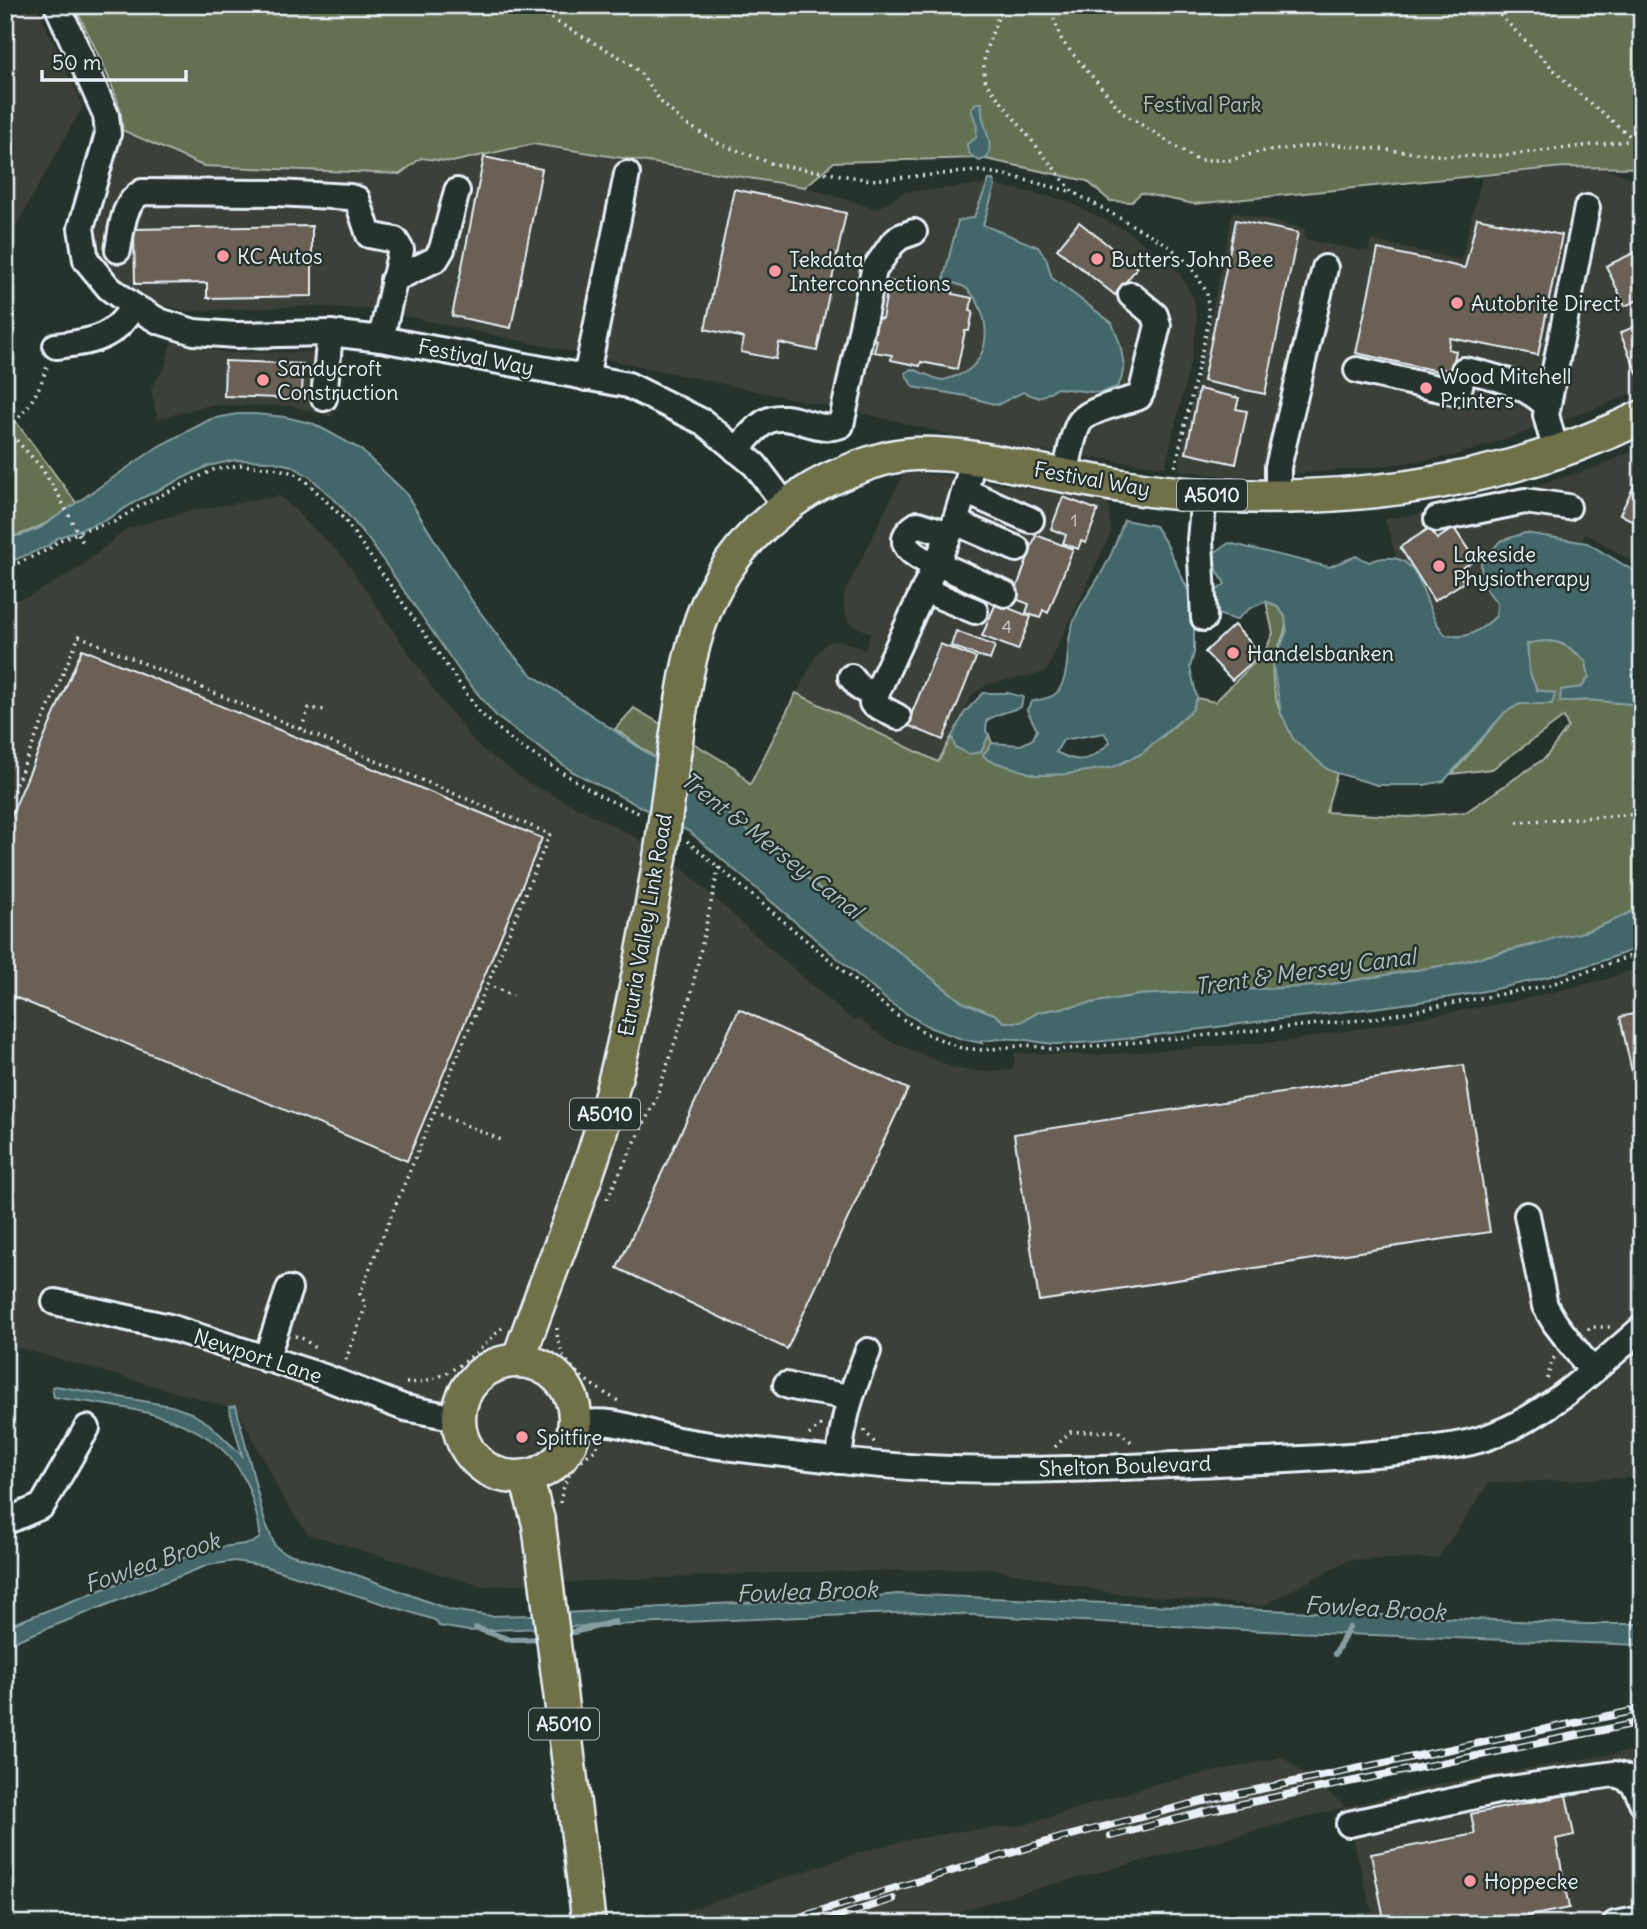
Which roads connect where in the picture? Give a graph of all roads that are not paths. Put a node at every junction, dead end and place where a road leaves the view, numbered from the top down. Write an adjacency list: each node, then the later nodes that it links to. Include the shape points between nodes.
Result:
1 (57, 5): 10 (street, Festival Way, via 106,114 108,134 81,228 86,260 109,288)
2 (627, 174): 15 (street)
3 (457, 191): 8 (street, via 436,260)
4 (1587, 208): 17 (street)
5 (914, 232): 19 (street, via 892,244 874,270 841,425 834,428 773,418)
6 (118, 250): 8 (street, via 128,207 142,192 342,196 357,200 369,235 399,244)
7 (1325, 268): 26 (street, via 1278,467)
8 (393, 280): 12 (street)
9 (1131, 295): 22 (street, via 1155,315 1158,325 1142,391 1139,397 1083,418)
10 (133, 306): 11 (street, Festival Way, via 159,321 194,332); 13 (street, via 126,320 94,341)
11 (330, 333): 12 (street, Festival Way); 16 (street)
12 (381, 339): 15 (street, Festival Way, via 498,373)
13 (56, 345)
14 (1357, 370): 17 (street, via 1458,393 1464,370 1509,381)
15 (586, 378): 19 (street, Festival Way, via 628,385 678,408)
16 (324, 398)
17 (1547, 406): 20 (street)
18 (1642, 417): 20 (main road, Festival Way / A5010)
19 (736, 450): 27 (street, Festival Way, via 755,465)
20 (1556, 452): 23 (main road, Festival Way / A5010)
21 (971, 457): 22 (main road, Festival Way / A5010); 24 (street); 27 (main road, Festival Way / A5010, via 912,453 880,461 814,487)
22 (1065, 475): 25 (main road, Festival Way / A5010)
23 (1464, 478): 26 (main road, Festival Way / A5010, via 1397,490); 29 (street, via 1466,497)
24 (965, 491): 31 (street); 32 (street)
25 (1204, 495): 26 (main road, Festival Way / A5010); 38 (street, via 1200,540)
26 (1279, 497)
27 (786, 506): 48 (main road, Etruria Valley Link Road / A5010, bridge, via 726,566 710,594 697,634 685,678 674,754 671,848 614,1083 571,1219)
28 (1568, 507): 29 (street, via 1525,501)
29 (1477, 515): 30 (street)
30 (1437, 519)
31 (1031, 520)
32 (952, 528): 33 (street); 34 (street); 34 (street, via 918,524 907,532 908,550)
33 (1017, 549)
34 (935, 564): 35 (street); 36 (street)
35 (924, 590): 37 (street); 40 (street)
36 (1005, 594)
37 (975, 611)
38 (1204, 618)
39 (851, 677): 40 (street)
40 (876, 696): 41 (street, via 872,703)
41 (898, 717)
42 (1527, 1216): 49 (street, via 1545,1306)
43 (289, 1289): 47 (street)
44 (55, 1302): 47 (street, Newport Lane, via 169,1327)
45 (1642, 1328): 49 (street, Shelton Boulevard)
46 (868, 1351): 51 (street)
47 (266, 1359): 52 (street, Newport Lane, via 405,1408)
48 (518, 1361): 52 (main road, via 500,1363 477,1377 461,1400); 53 (main road, via 554,1373 570,1396)
49 (1592, 1371): 55 (street, Shelton Boulevard, via 1541,1410 1499,1433 1458,1446 1356,1457 1099,1470 969,1471)
50 (786, 1385): 51 (street)
51 (849, 1398): 55 (street)
52 (458, 1418): 56 (main road, via 460,1435 478,1463 509,1477)
53 (575, 1424): 55 (street, Shelton Boulevard, via 629,1425 676,1439); 56 (main road, via 559,1459)
54 (87, 1428): 57 (street, via 42,1506)
55 (839, 1461)
56 (526, 1477): 63 (main road, A5010, via 549,1518)
57 (5, 1522)
58 (1642, 1768): 59 (street)
59 (1614, 1774): 60 (street, via 1636,1785); 61 (street, via 1497,1791)
60 (1642, 1802)
61 (1349, 1824)
62 (1642, 1919): 64 (street)
63 (589, 1924)
64 (1615, 1924)

